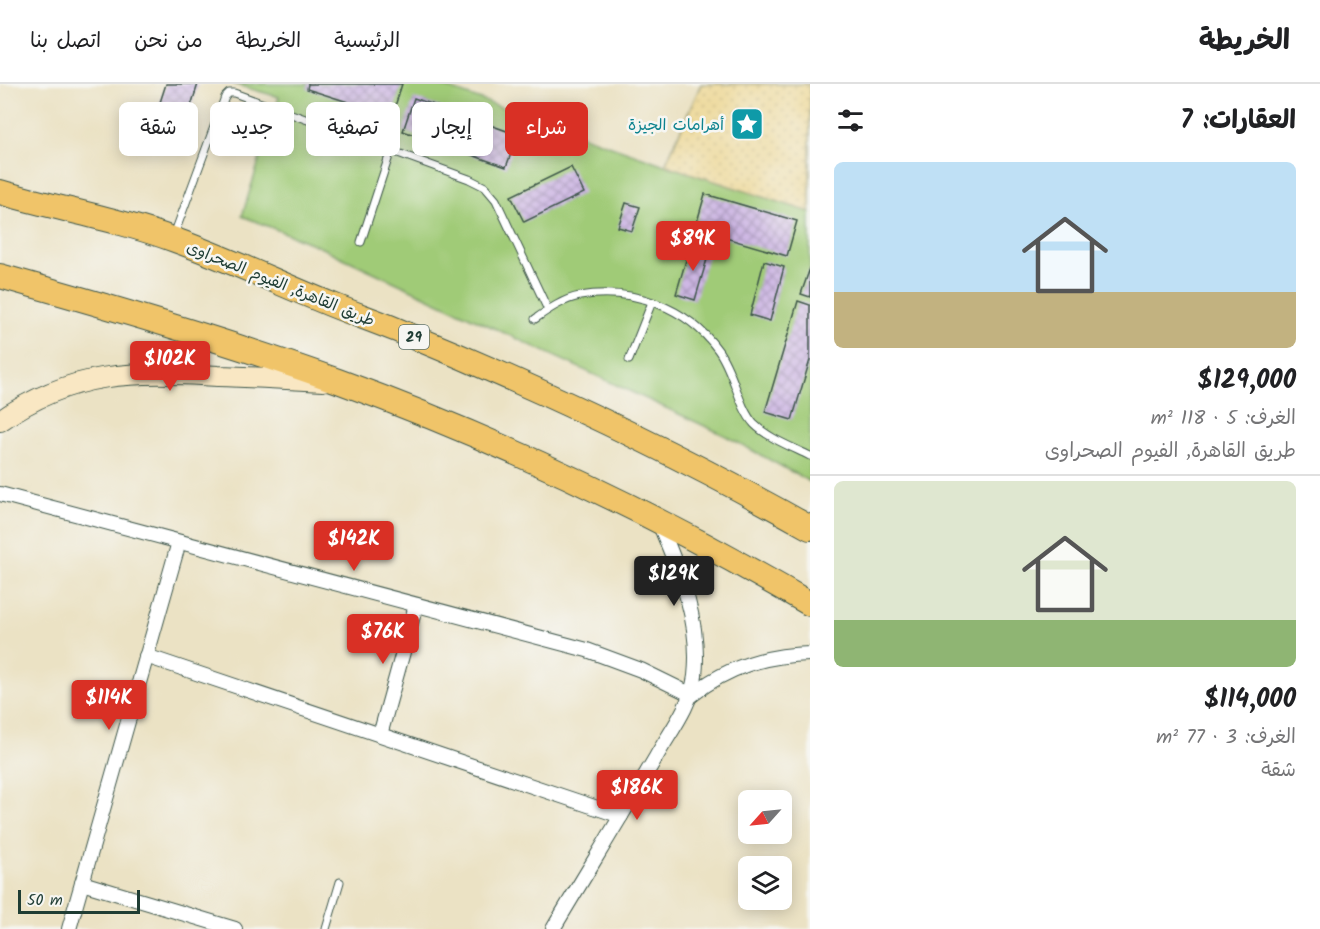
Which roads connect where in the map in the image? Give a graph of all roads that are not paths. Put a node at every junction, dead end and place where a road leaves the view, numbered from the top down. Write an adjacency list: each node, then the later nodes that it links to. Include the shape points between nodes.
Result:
1 (306, 119): 5 (lane, via 229,93)
2 (400, 153): 9 (lane, via 469,179 491,193)
3 (389, 156): 6 (lane)
4 (0, 192): 5 (highway, طريق القاهرة, الفيوم الصحراوى / 29)
5 (173, 239): 17 (highway, طريق القاهرة, الفيوم الصحراوى / 29, via 398,330 604,421)
6 (361, 242)
7 (0, 276): 12 (highway, via 233,345)
8 (652, 302): 9 (lane, via 610,294 579,296); 11 (lane); 14 (lane, via 684,315 703,332 719,351 748,416 756,425)
9 (548, 310): 10 (lane)
10 (536, 319)
11 (629, 360)
12 (339, 382): 13 (street, via 123,374 53,392); 16 (highway, via 465,431)
13 (0, 421)
14 (810, 456)
15 (0, 494): 18 (street)
16 (658, 521): 20 (highway); 23 (street, via 693,617 696,656)
17 (810, 528)
18 (179, 542): 19 (street); 22 (street)
19 (416, 604): 23 (street, via 587,650); 24 (street)
20 (810, 604)
21 (810, 654): 23 (street, via 775,656 739,666)
22 (146, 656): 24 (street); 27 (street)
23 (692, 695): 25 (street)
24 (380, 735): 25 (street)
25 (621, 816): 31 (street)
26 (340, 882): 30 (lane)
27 (82, 883): 28 (street); 29 (street)
28 (69, 929)
29 (235, 929)
30 (326, 929)
31 (553, 929)

